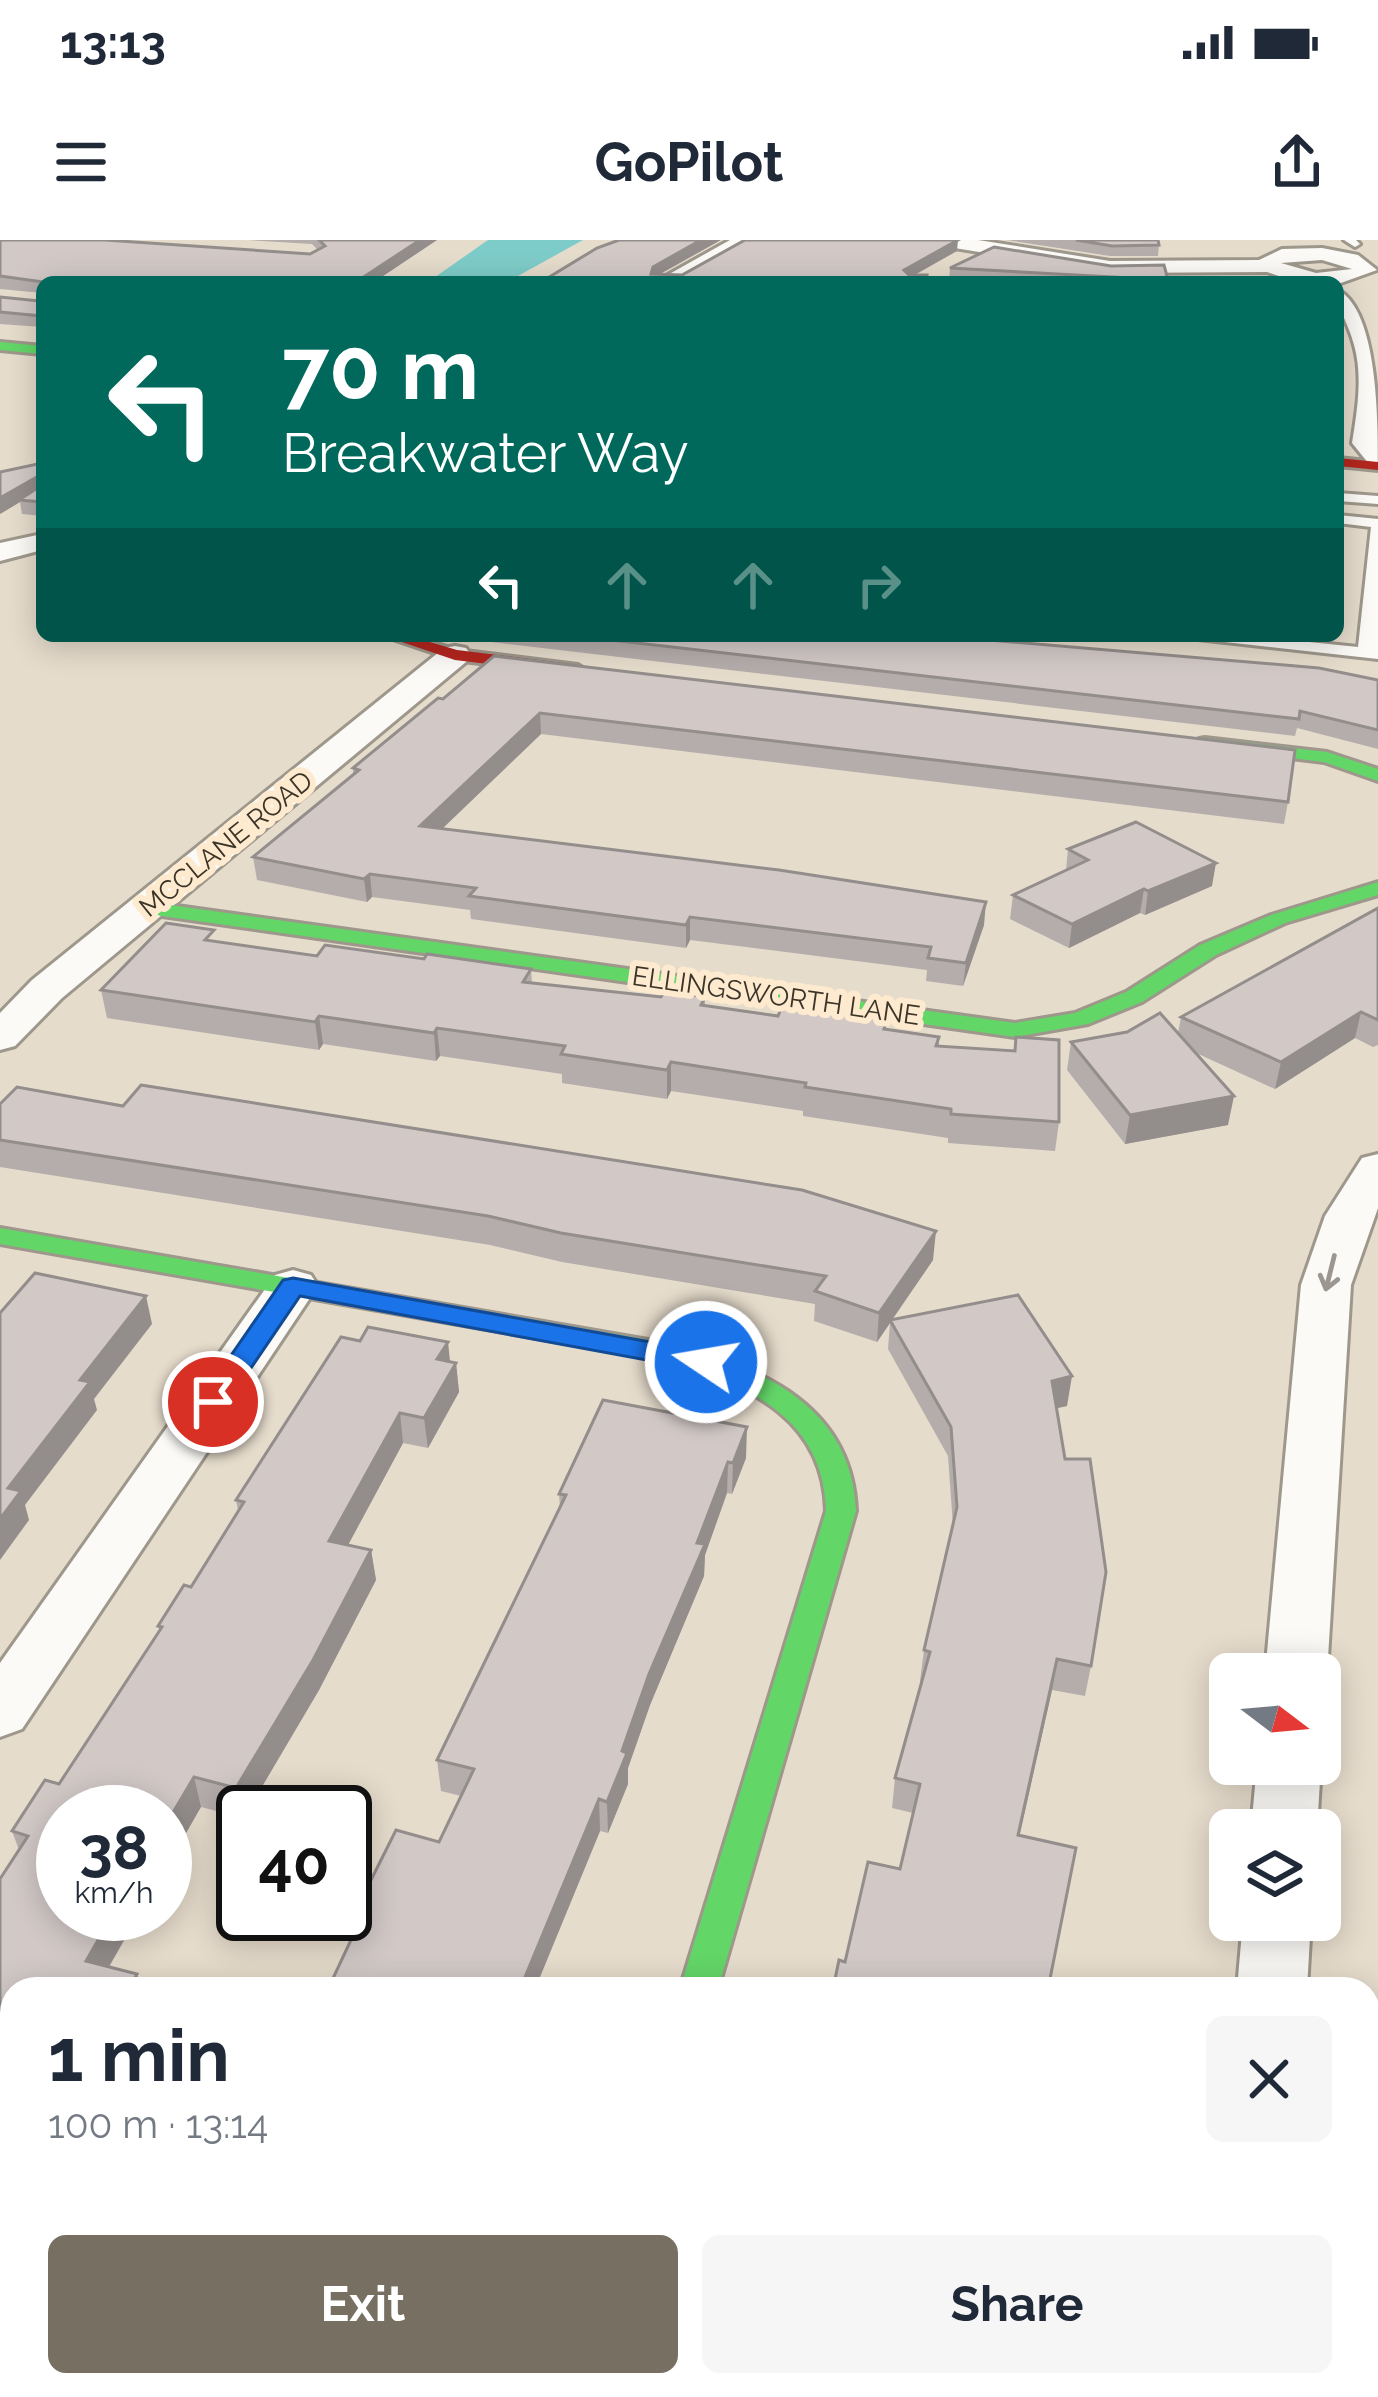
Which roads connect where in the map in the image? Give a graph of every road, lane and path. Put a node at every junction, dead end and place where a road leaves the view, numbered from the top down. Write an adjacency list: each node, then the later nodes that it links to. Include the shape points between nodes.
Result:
1 (745, 240): 8 (street)
2 (942, 240): 4 (street)
3 (1292, 247): 6 (street); 7 (street)
4 (987, 249): 5 (street); 7 (street, via 1110,267)
5 (954, 262)
6 (1355, 264): 10 (street); 11 (street); 14 (street)
7 (1269, 266): 9 (street)
8 (676, 276)
9 (1304, 276)
10 (1327, 276)
11 (1367, 293)
12 (0, 346): 13 (street)
13 (36, 349)
14 (1376, 367): 16 (street, via 1365,443)
15 (1344, 462): 16 (street)
16 (1378, 462)
17 (1344, 497): 18 (lane)
18 (1378, 500)
19 (1344, 520): 20 (lane)
20 (1378, 524): 23 (lane)
21 (36, 543): 22 (street)
22 (0, 552)
23 (1376, 579): 26 (lane)
24 (412, 642): 27 (street)
25 (1263, 642): 26 (lane)
26 (1372, 653)
27 (455, 655): 28 (street); 32 (street, MCCLANE ROAD)
28 (596, 672)
29 (1185, 740): 30 (street, via 1327,757)
30 (1378, 775)
31 (1378, 888): 32 (street, ELLINGSWORTH LANE, via 1243,934 1098,1012 1015,1030)
32 (148, 908): 33 (street, MCCLANE ROAD)
33 (0, 1036)
34 (1378, 1168): 37 (street, one-way to 37, via 1348,1216 1326,1285)
35 (0, 1236): 36 (street)
36 (293, 1286): 38 (street); 40 (street, via 736,1369 776,1393 823,1440 843,1495 788,1708)
37 (1298, 1653)
38 (0, 1712)
39 (1275, 1941): 41 (street)
40 (703, 1977)
41 (1273, 1977)

